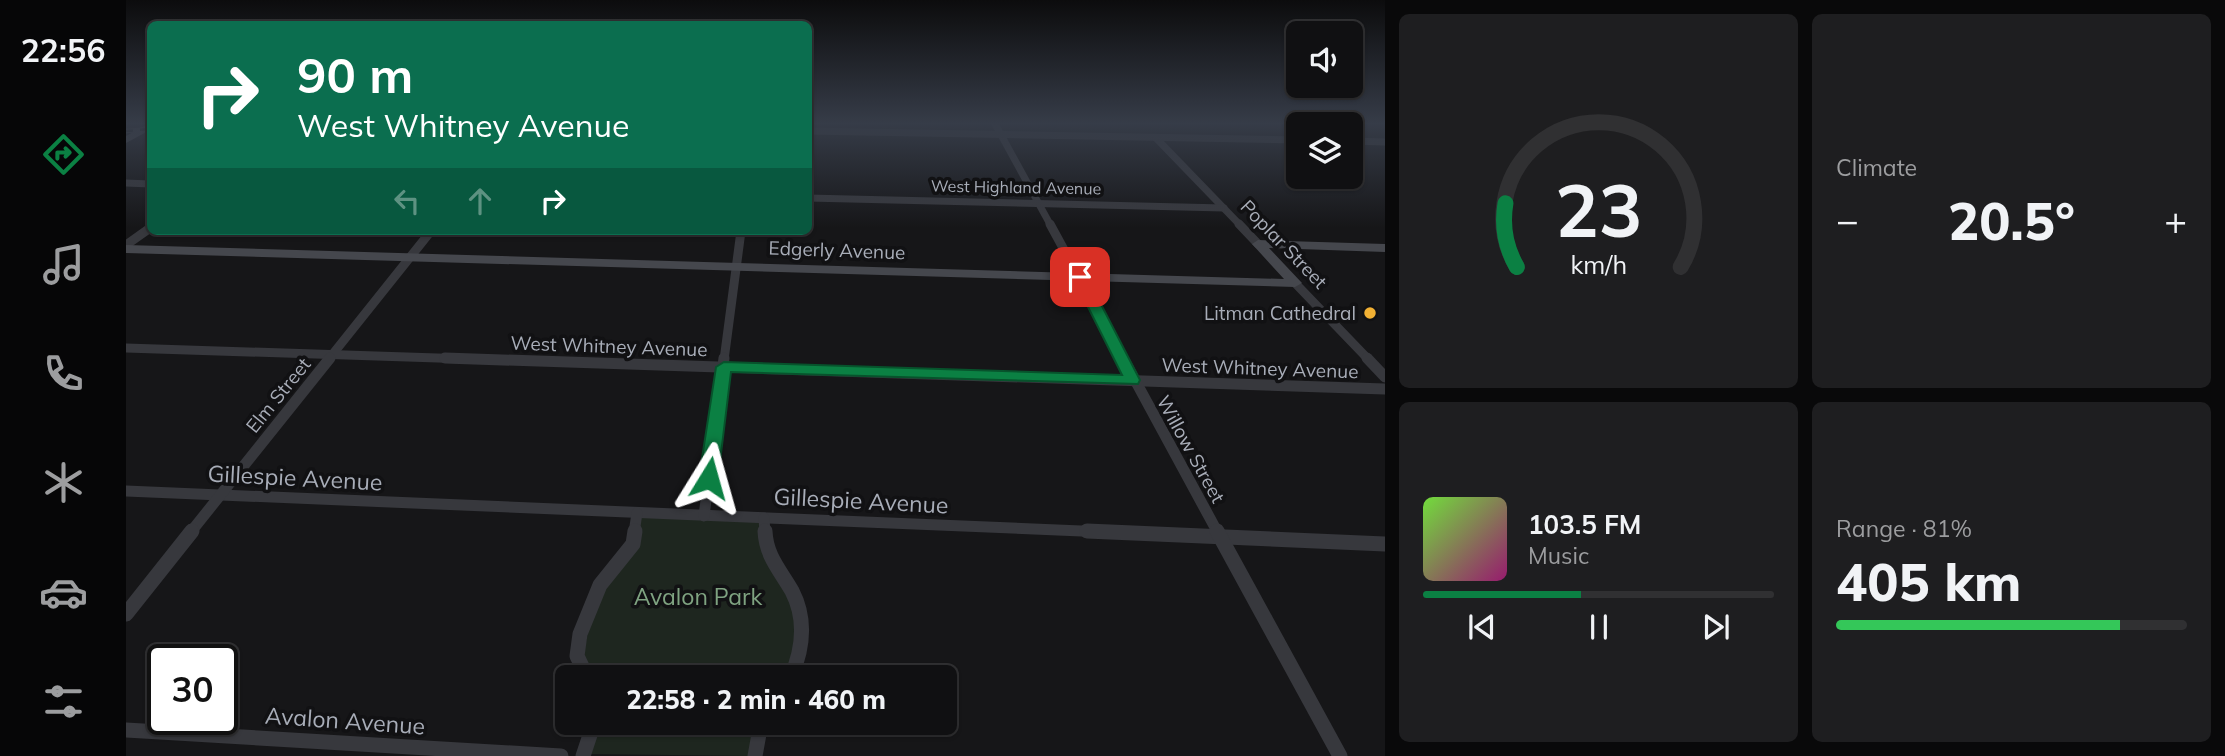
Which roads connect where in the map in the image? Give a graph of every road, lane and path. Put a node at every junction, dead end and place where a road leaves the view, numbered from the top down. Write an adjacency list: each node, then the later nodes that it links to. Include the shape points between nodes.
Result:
1 (1014, 157): 6 (street, Willow Street)
2 (1175, 157): 7 (street, Poplar Street)
3 (126, 183): 4 (street)
4 (147, 184)
5 (812, 198): 6 (street, West Highland Avenue)
6 (1039, 204): 7 (street, West Highland Avenue); 16 (street, Willow Street)
7 (1224, 208): 11 (street, Poplar Street)
8 (147, 230): 12 (street)
9 (428, 235): 14 (street, Elm Street)
10 (741, 235): 15 (street)
11 (1258, 244): 13 (street); 17 (street, Poplar Street)
12 (126, 247): 14 (street, Edgerly Avenue)
13 (1385, 248)
14 (410, 258): 15 (street, Edgerly Avenue); 19 (street, Elm Street)
15 (737, 267): 16 (street, Edgerly Avenue); 20 (street)
16 (1080, 277): 17 (street, Edgerly Avenue); 22 (street, Willow Street)
17 (1295, 283): 21 (street, Poplar Street)
18 (126, 348): 19 (street, West Whitney Avenue)
19 (333, 354): 20 (street, West Whitney Avenue); 25 (street, Elm Street)
20 (724, 367): 22 (street, West Whitney Avenue); 27 (street)
21 (1385, 377)
22 (1132, 380): 23 (street, West Whitney Avenue); 29 (street, Willow Street)
23 (1385, 389)
24 (126, 491): 25 (street, Gillespie Avenue)
25 (219, 497): 26 (street, Gillespie Avenue); 31 (street, Elm Street)
26 (637, 513): 27 (street, Gillespie Avenue); 32 (street, via 633,544 600,585 580,634 576,656)
27 (704, 516): 28 (street, Gillespie Avenue)
28 (764, 518): 29 (street, Gillespie Avenue); 33 (street, via 766,550 800,612 802,651)
29 (1221, 537): 30 (street, Gillespie Avenue); 40 (street, Willow Street)
30 (1385, 544)
31 (126, 614)
32 (581, 665)
33 (796, 665)
34 (126, 730): 37 (street, Avalon Avenue)
35 (590, 735): 38 (street)
36 (759, 735): 39 (street)
37 (561, 756)
38 (583, 756)
39 (755, 756)
40 (1340, 756)

